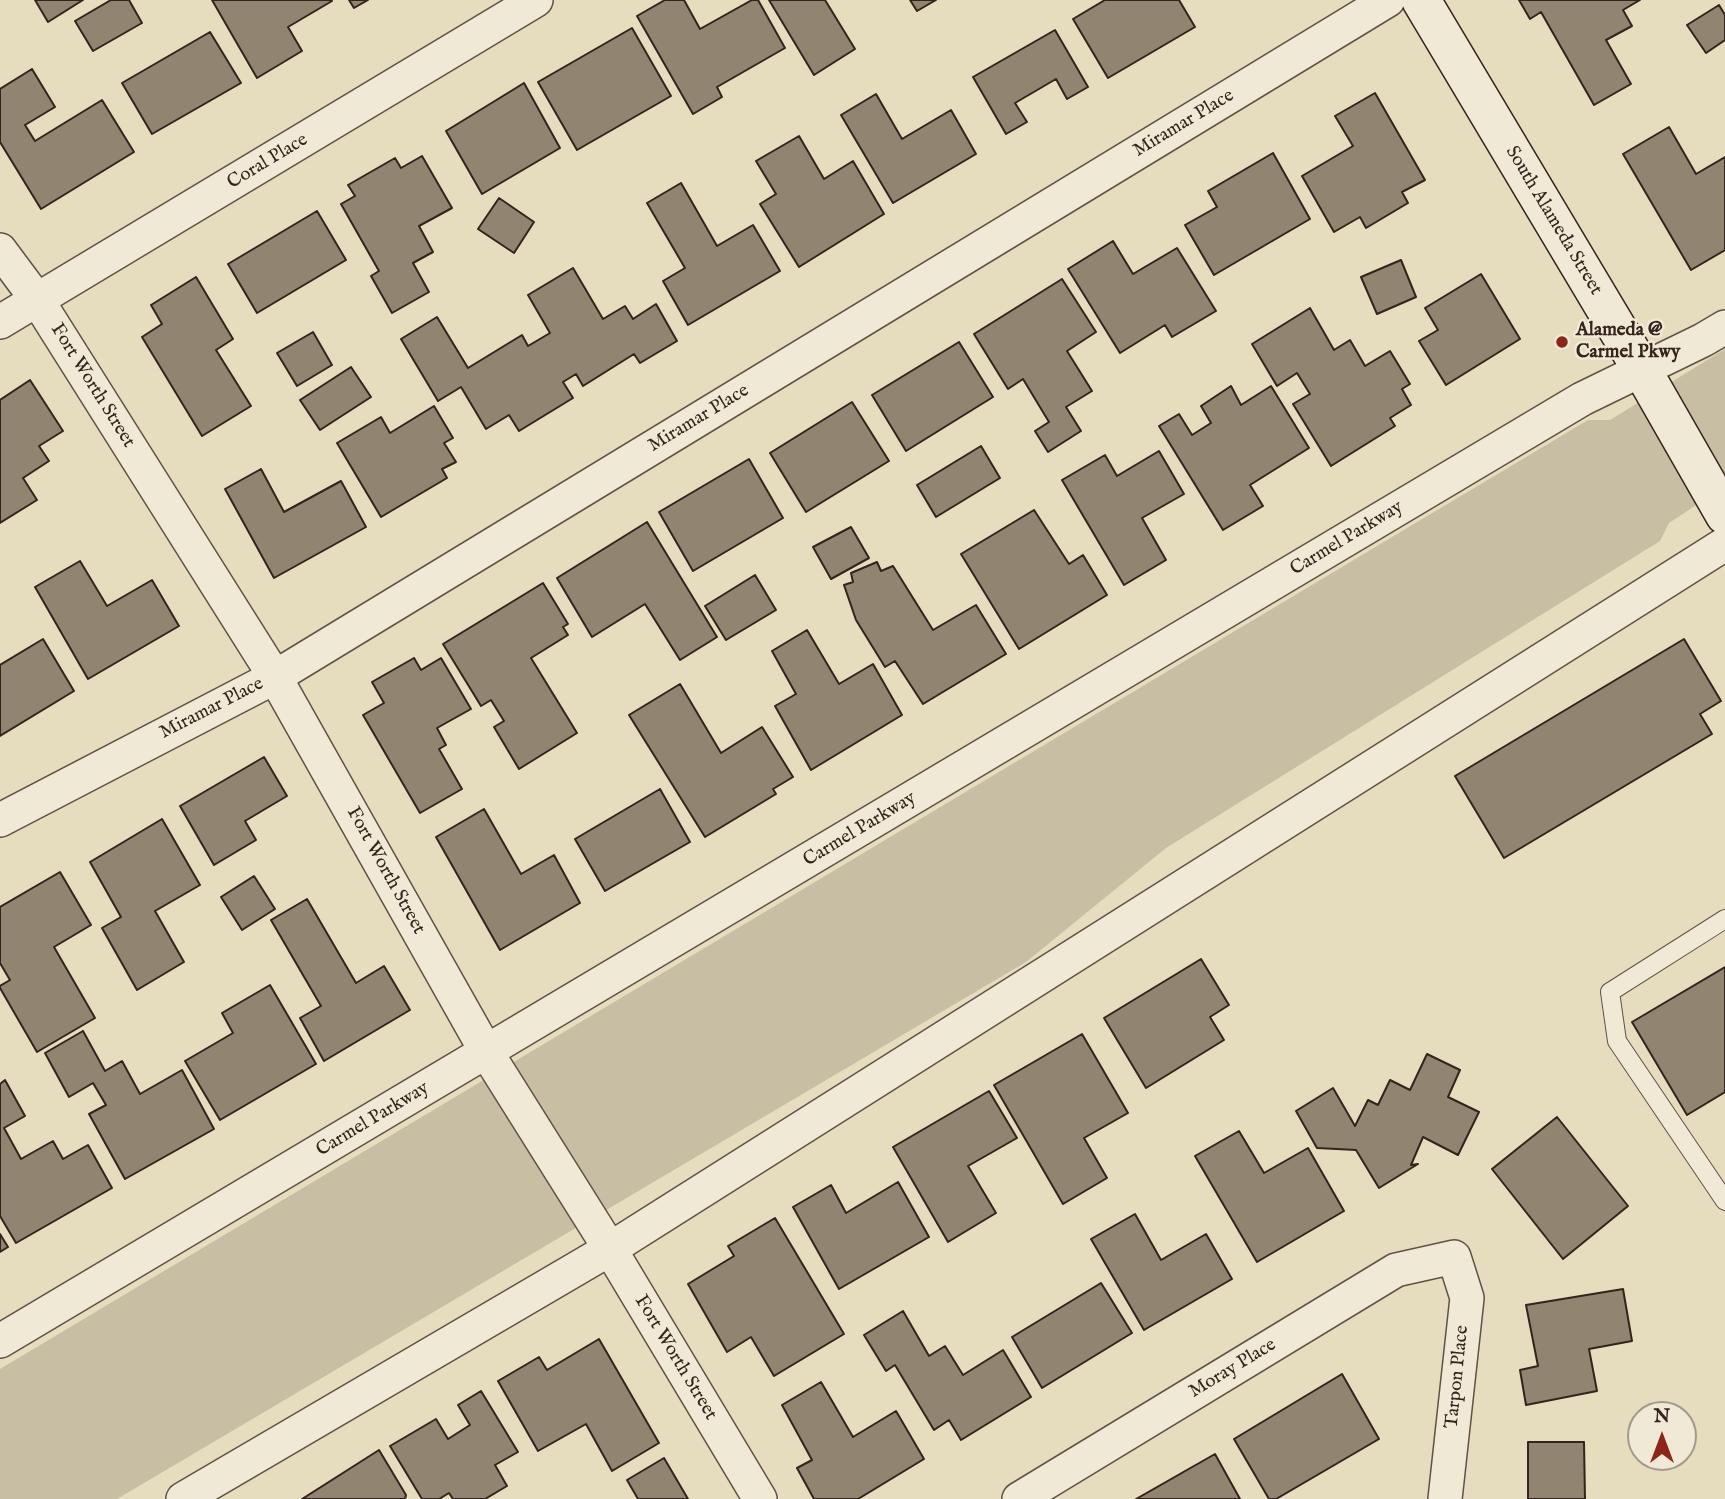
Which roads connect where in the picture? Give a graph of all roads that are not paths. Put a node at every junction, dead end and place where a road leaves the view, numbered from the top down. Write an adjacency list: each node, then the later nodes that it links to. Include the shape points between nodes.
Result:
1 (536, 0): 5 (street, Coral Place)
2 (1388, 0): 11 (street, Miramar Place)
3 (1421, 0): 8 (main road, South Alameda Street)
4 (0, 250): 5 (street, Fort Worth Street)
5 (38, 301): 6 (street, Coral Place); 11 (street, Fort Worth Street)
6 (0, 322)
7 (1725, 327): 8 (street, Carmel Parkway)
8 (1642, 370): 9 (main road, South Alameda Street); 14 (street, Carmel Parkway, via 1582,399)
9 (1725, 515)
10 (1725, 544): 16 (street)
11 (275, 677): 12 (street, Miramar Place); 14 (street, Fort Worth Street)
12 (0, 820)
13 (1725, 919): 15 (lane, via 1610,992 1617,1041)
14 (487, 1053): 16 (street, Fort Worth Street); 18 (street, Carmel Parkway)
15 (1725, 1201)
16 (610, 1249): 19 (street); 20 (street, Fort Worth Street)
17 (1454, 1258): 21 (street, Moray Place, via 1396,1270); 22 (street, Tarpon Place, via 1467,1298)
18 (0, 1342)
19 (183, 1499)
20 (760, 1499)
21 (1019, 1499)
22 (1445, 1499)

